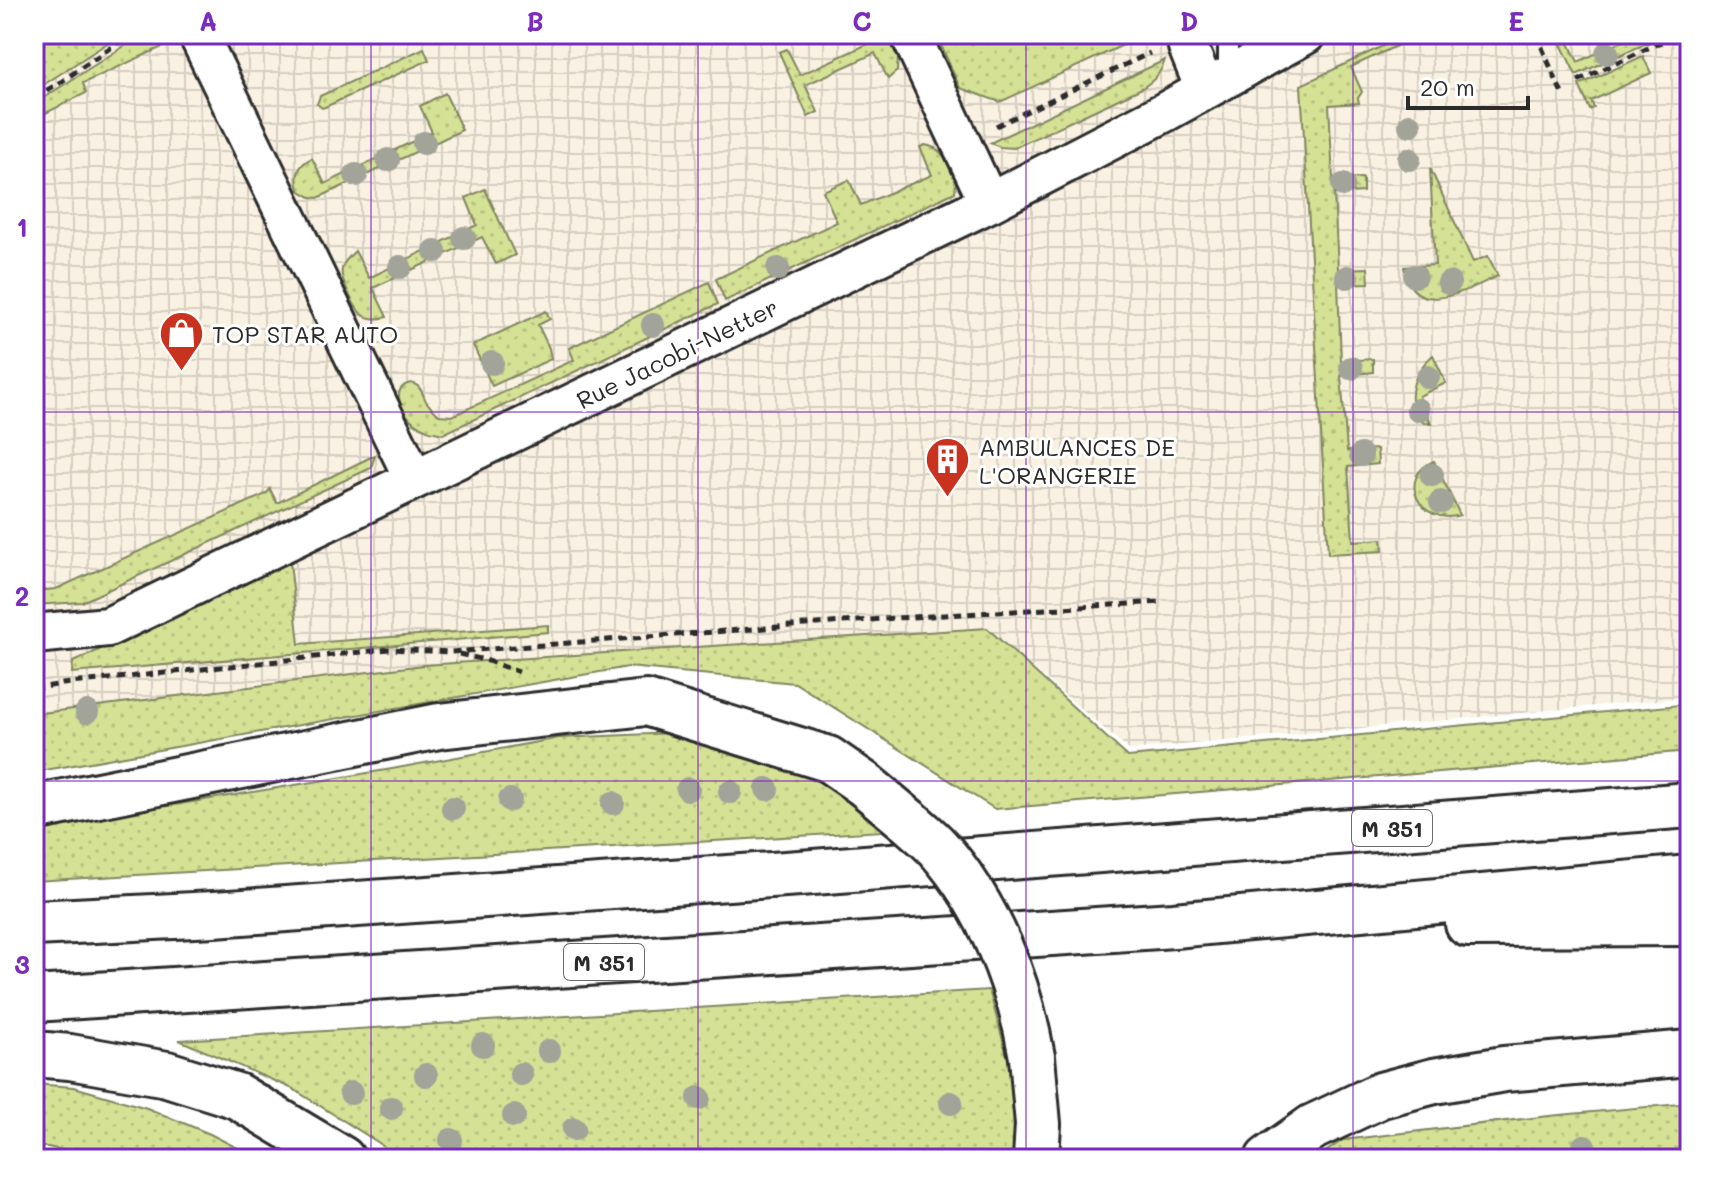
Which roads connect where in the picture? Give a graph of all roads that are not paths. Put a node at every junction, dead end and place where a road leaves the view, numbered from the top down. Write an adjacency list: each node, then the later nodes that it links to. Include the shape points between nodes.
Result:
1 (198, 34): 8 (street)
2 (910, 34): 7 (street)
3 (1228, 34): 6 (lane)
4 (1293, 38): 6 (street, Rue Jacobi-Netter)
5 (1172, 41): 6 (street, via 1188,47)
6 (1217, 83): 7 (street, Rue Jacobi-Netter)
7 (989, 203): 8 (street, Rue Jacobi-Netter)
8 (414, 479): 9 (street, Rue Jacobi-Netter, via 108,627)
9 (34, 634)
10 (1690, 779): 13 (main road)
11 (1690, 805): 13 (main road, M 351)
12 (34, 808): 22 (main road, bridge, via 439,726 646,703 828,759 937,845 990,924 1025,1017 1038,1124)
13 (1094, 852): 15 (main road, M 351)
14 (1690, 878): 17 (main road, M 351)
15 (34, 923)
16 (1690, 923): 17 (main road)
17 (1174, 925): 18 (main road, M 351)
18 (34, 999)
19 (1690, 1053): 23 (main road, via 1504,1069 1434,1081 1381,1095 1313,1127)
20 (34, 1054): 21 (main road, via 167,1074 237,1096)
21 (342, 1159)
22 (1036, 1159)
23 (1268, 1159)

